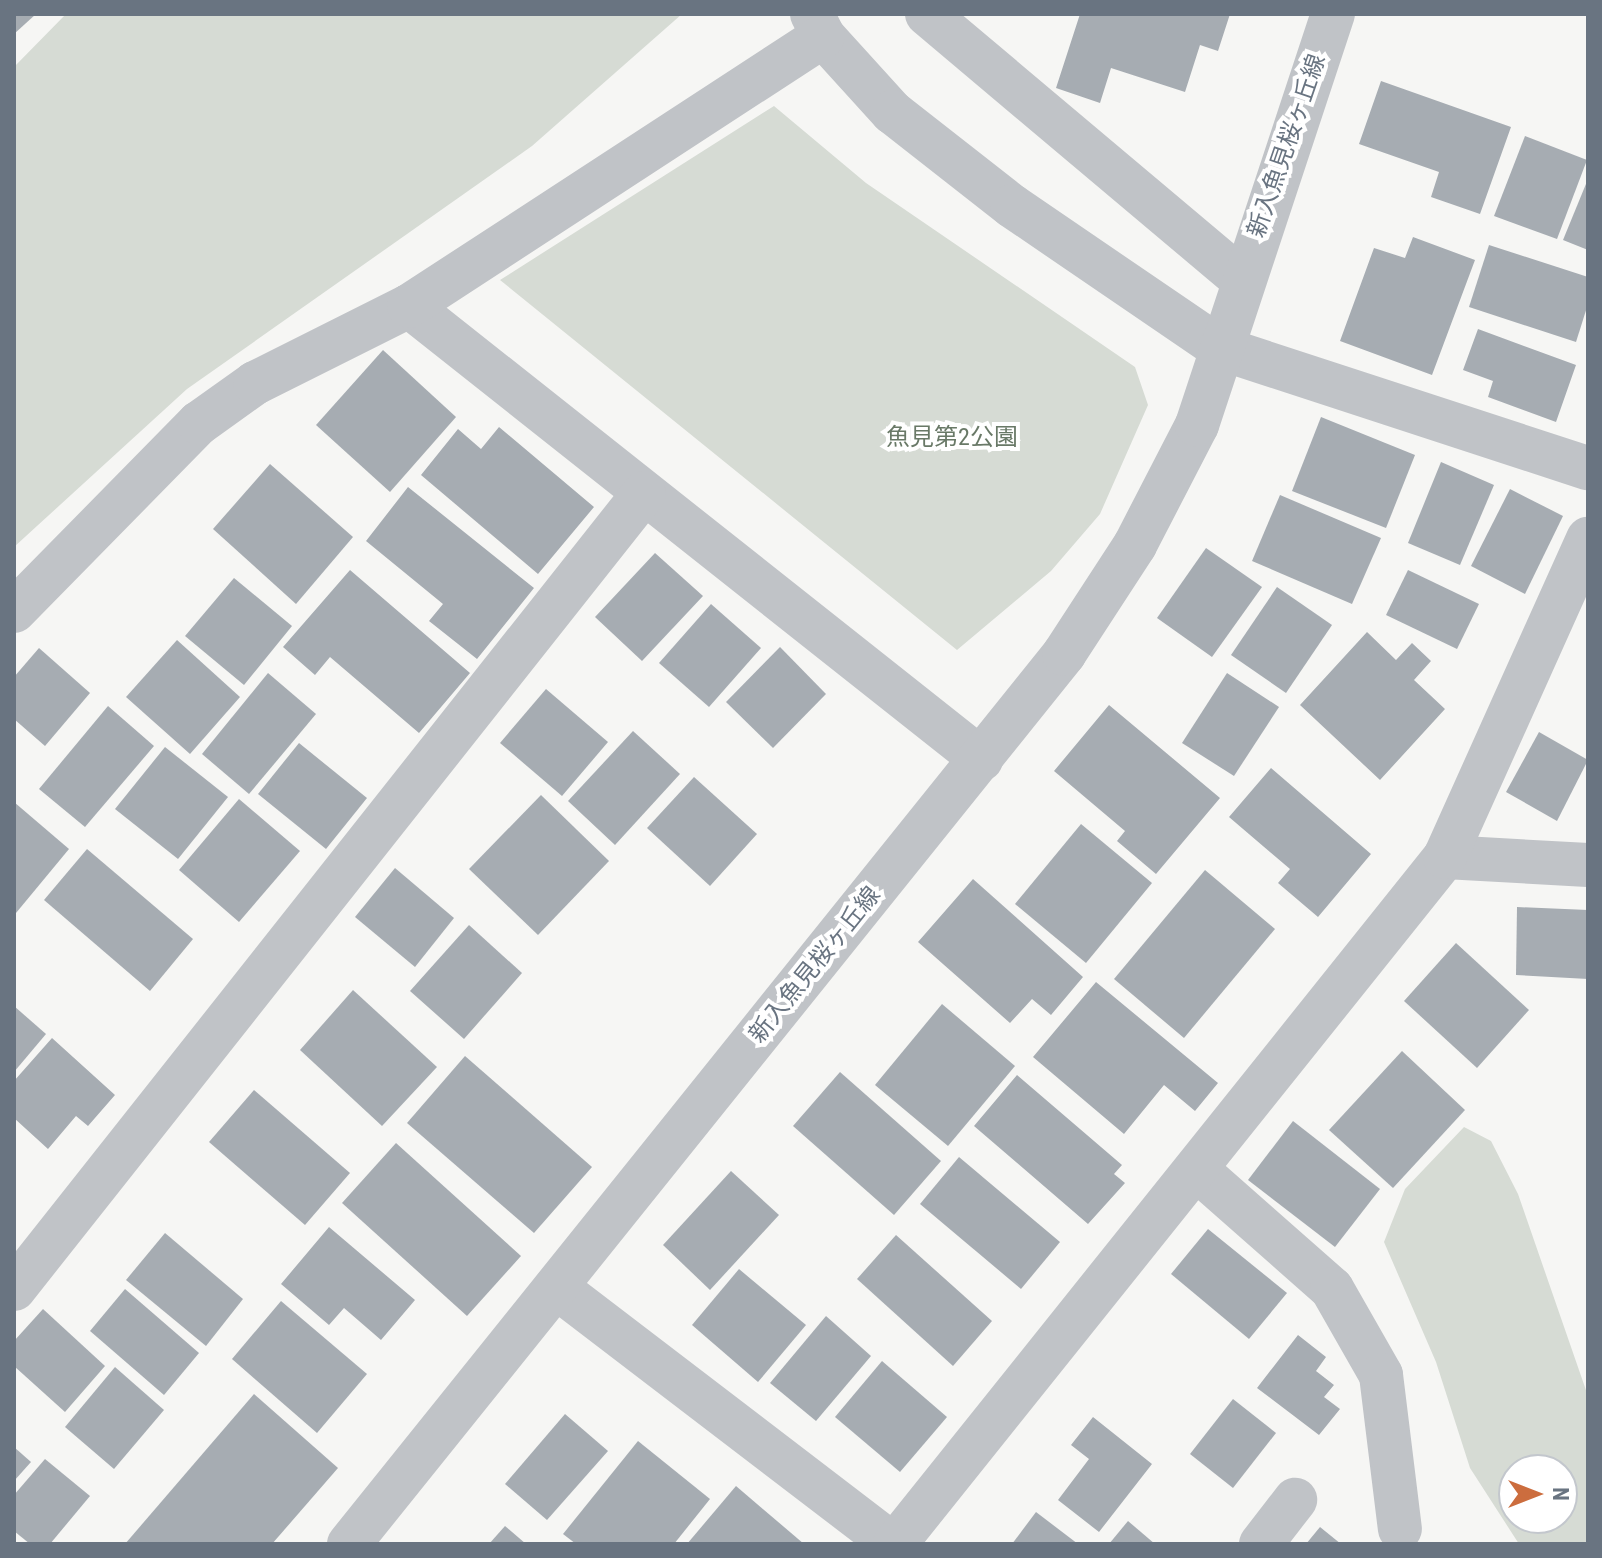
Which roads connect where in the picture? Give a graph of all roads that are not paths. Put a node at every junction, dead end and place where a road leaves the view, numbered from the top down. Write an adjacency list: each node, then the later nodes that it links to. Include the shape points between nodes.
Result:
1 (927, 14): 4 (street)
2 (1333, 14): 4 (street, 新入魚見桜ヶ丘線)
3 (817, 25): 5 (street); 6 (street, via 892,112 1012,206)
4 (1242, 279): 6 (street, 新入魚見桜ヶ丘線)
5 (409, 306): 8 (street); 10 (street, via 255,383 199,423)
6 (1220, 348): 7 (street); 11 (street, 新入魚見桜ヶ丘線, via 1197,425 1135,545 1064,654)
7 (1588, 468)
8 (644, 493): 11 (street); 16 (street)
9 (1588, 539): 12 (street)
10 (14, 611)
11 (981, 759): 15 (street, 新入魚見桜ヶ丘線)
12 (1445, 857): 13 (street); 14 (street)
13 (1588, 865)
14 (1196, 1169): 18 (street, via 1332,1289 1381,1375); 20 (street)
15 (556, 1287): 19 (street, 新入魚見桜ヶ丘線); 20 (street)
16 (14, 1289)
17 (1295, 1500): 21 (street)
18 (1400, 1529)
19 (349, 1544)
20 (894, 1544)
21 (1261, 1544)

